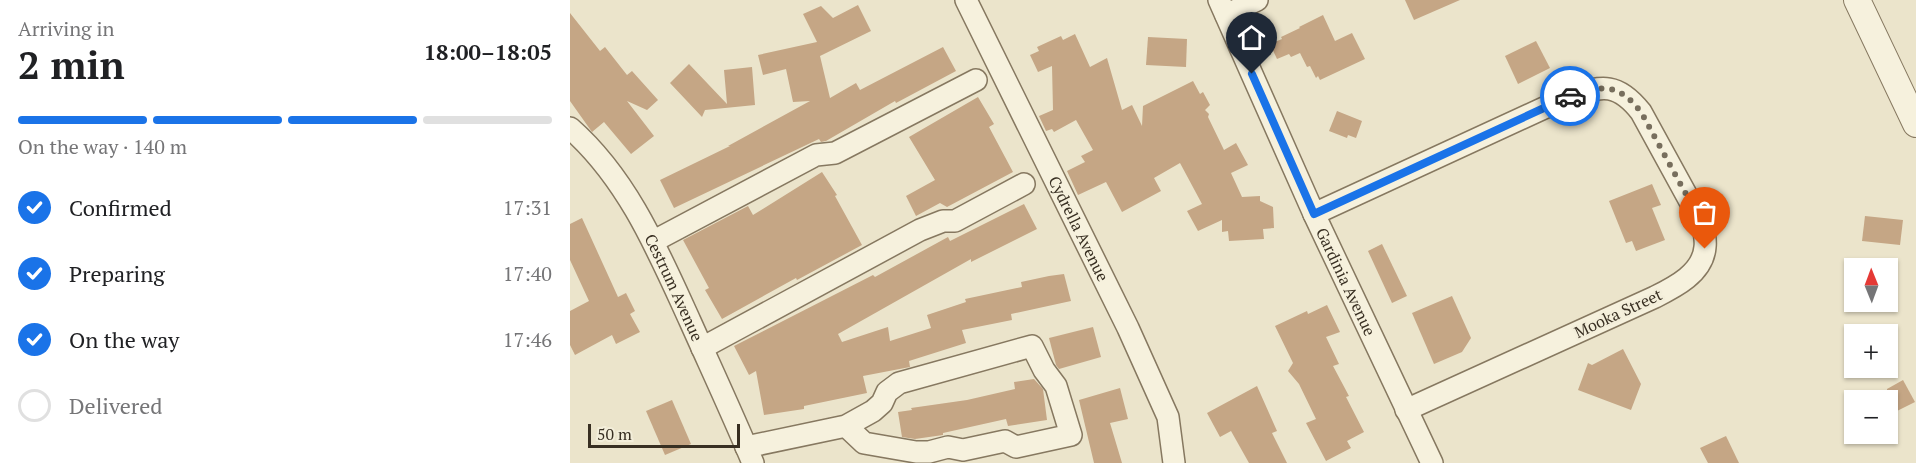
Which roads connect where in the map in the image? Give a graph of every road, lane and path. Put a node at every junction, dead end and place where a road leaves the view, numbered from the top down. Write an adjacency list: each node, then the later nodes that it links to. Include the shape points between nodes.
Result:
1 (966, 0): 15 (street, Cydrella Avenue, via 1161,399 1168,417)
2 (1257, 0): 4 (street)
3 (1857, 0): 6 (street)
4 (1223, 7): 9 (street, Gardinia Avenue)
5 (976, 80): 10 (street, via 835,153 816,155)
6 (1916, 124)
7 (570, 128): 10 (street, Cestrum Avenue, via 610,170)
8 (1024, 184): 11 (street, via 955,221 920,230)
9 (1314, 214): 12 (street, Gardinia Avenue); 12 (street, Mooka Street, via 1597,87 1629,97 1641,112 1704,227 1705,249 1697,268 1681,283)
10 (654, 241): 11 (street, Cestrum Avenue)
11 (702, 348): 14 (street, Cestrum Avenue)
12 (1406, 410): 16 (street, Gardinia Avenue)
13 (846, 426): 13 (street, via 864,443 916,452 948,447 963,450 1005,441 1016,447 1071,435 1056,386 1032,346 899,383 873,411); 14 (street)
14 (750, 455)
15 (1174, 463)
16 (1432, 463)

